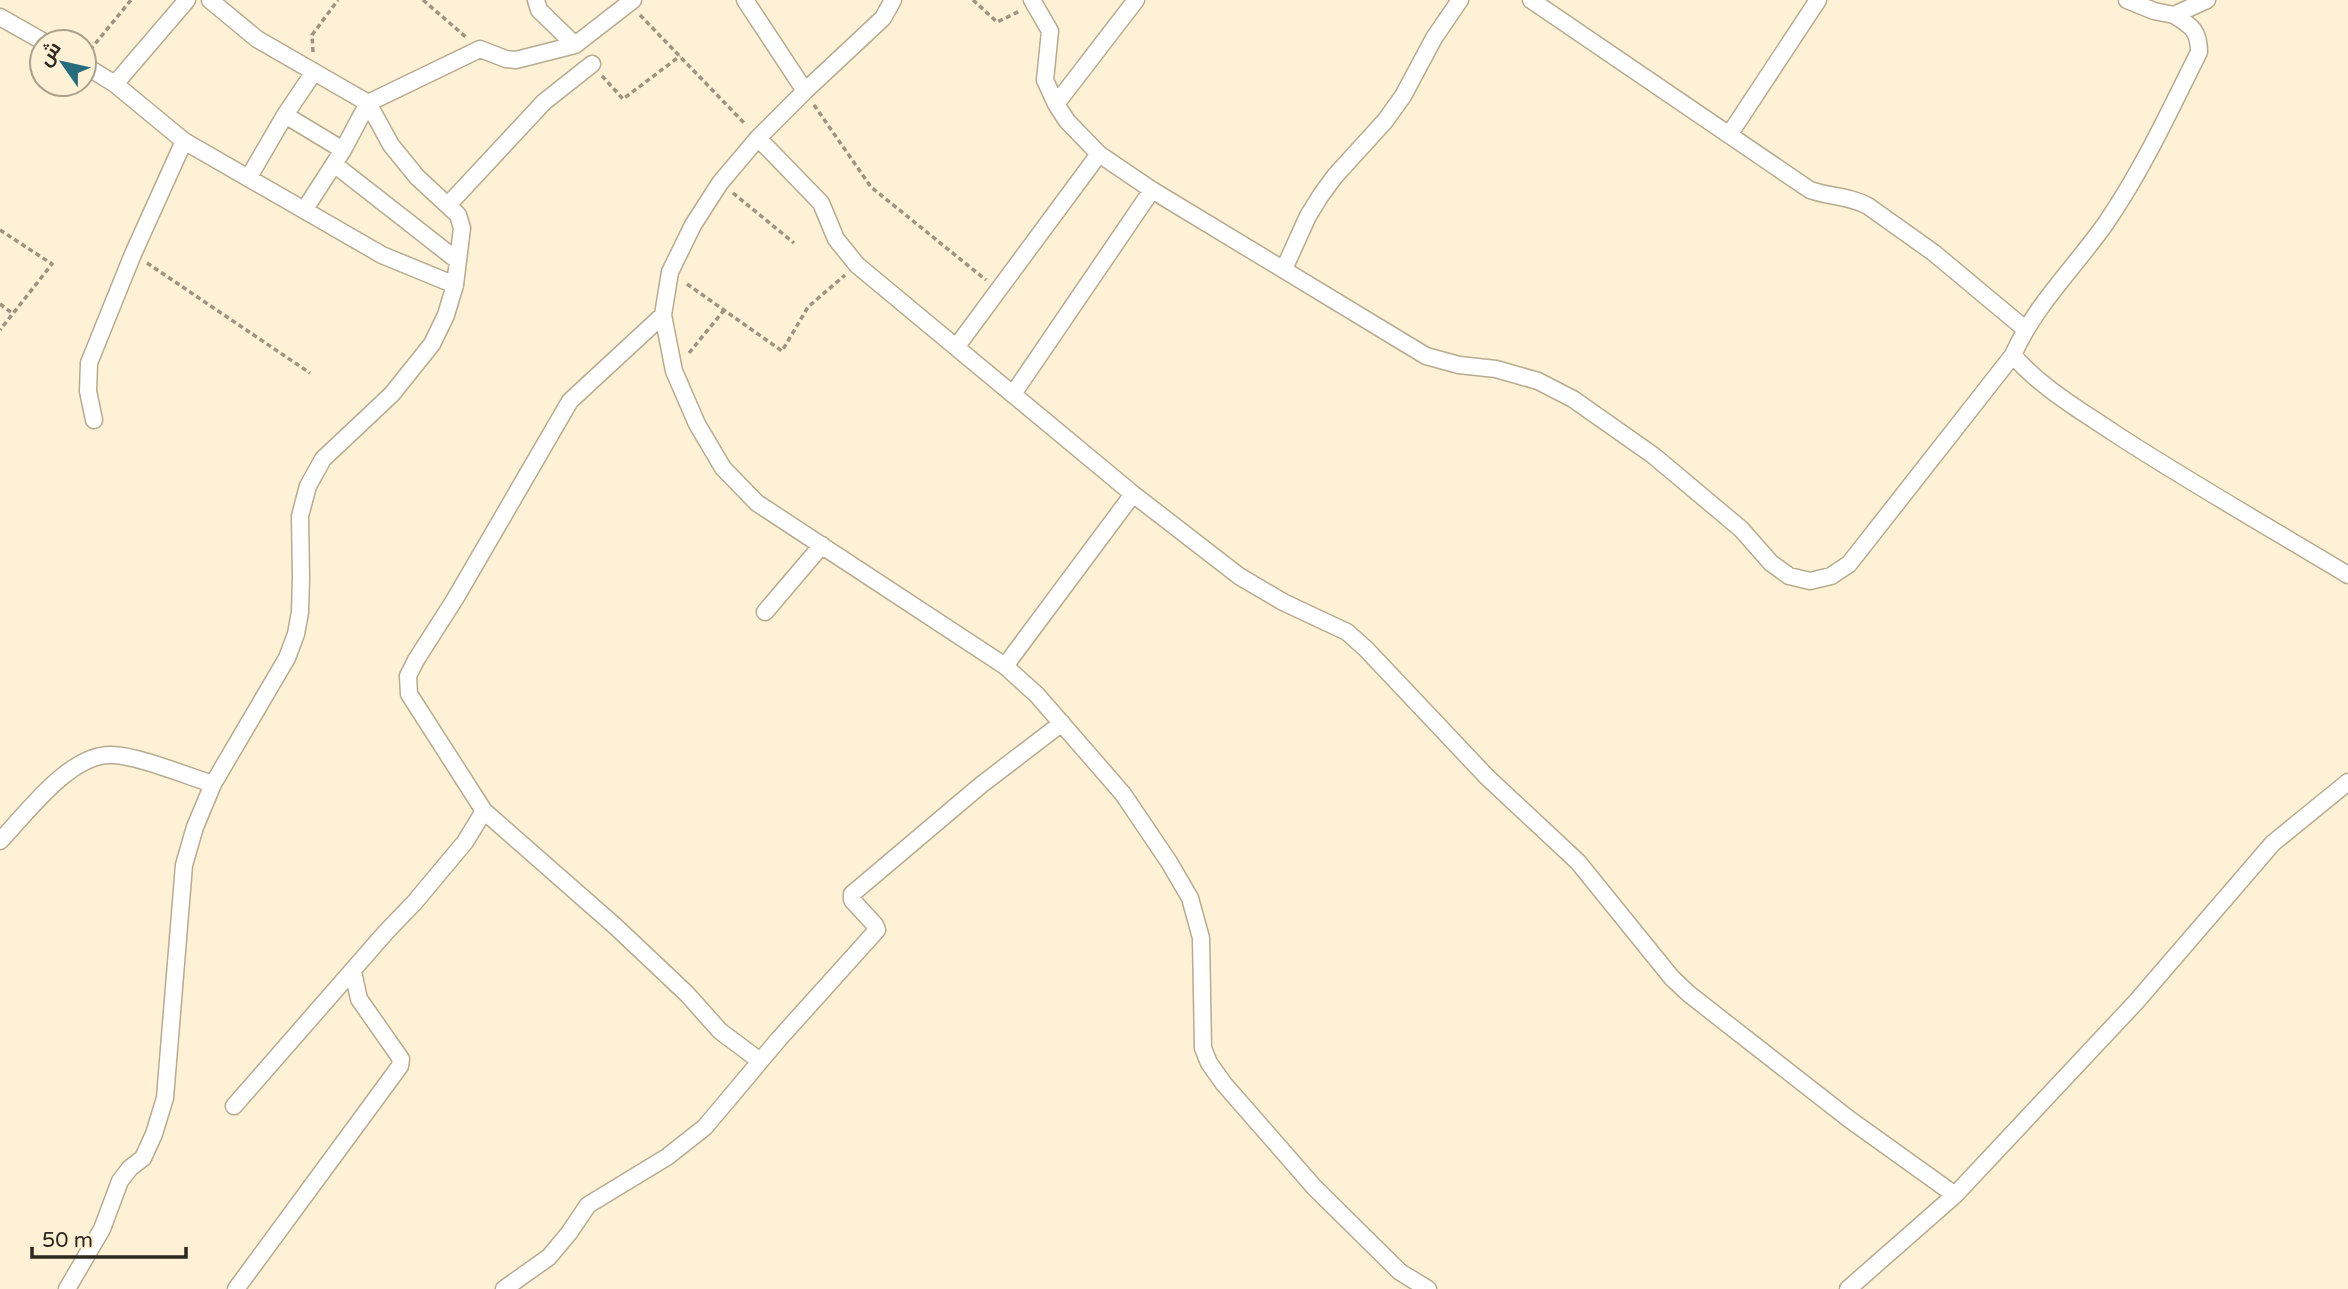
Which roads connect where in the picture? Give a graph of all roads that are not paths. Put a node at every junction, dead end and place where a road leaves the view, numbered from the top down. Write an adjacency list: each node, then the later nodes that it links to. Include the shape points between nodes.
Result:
1 (187, 0): 21 (street)
2 (210, 0): 19 (street, via 257,39)
3 (536, 0): 17 (street, via 539,10)
4 (745, 0): 22 (street)
5 (893, 0): 22 (street, via 883,18)
6 (1136, 0): 24 (street)
7 (1460, 0): 36 (street, via 1403,96 1321,195)
8 (1531, 0): 26 (street)
9 (1818, 0): 26 (street)
10 (2127, 0): 14 (street)
11 (2207, 0): 14 (street)
12 (631, 2): 17 (street)
13 (1033, 2): 24 (street, via 1050,32 1045,80)
14 (2174, 15): 39 (street, via 2192,27 2199,38 2199,52 2106,223)
15 (0, 17): 16 (street)
16 (28, 33)
17 (575, 45): 23 (street, via 516,60 480,49)
18 (592, 64): 33 (street, via 544,102)
19 (314, 72): 23 (street); 25 (street)
20 (98, 74): 21 (street)
21 (114, 85): 28 (street)
22 (804, 91): 27 (street)
23 (368, 103): 30 (street); 33 (street, via 391,145)
24 (1056, 104): 29 (street)
25 (285, 115): 30 (street); 31 (street)
26 (1730, 135): 39 (street, via 1811,190 1868,206 1934,253)
27 (758, 138): 38 (street, via 692,225 670,272); 40 (street, via 821,203 836,239 857,265)
28 (184, 141): 31 (street); 43 (street, via 89,363)
29 (1098, 154): 32 (street); 40 (street)
30 (339, 157): 34 (street); 35 (street)
31 (249, 177): 34 (street)
32 (1152, 190): 36 (street); 42 (street)
33 (448, 205): 35 (street, via 458,215 461,228)
34 (305, 209): 37 (street, via 382,255)
35 (458, 261): 37 (street)
36 (1284, 269): 41 (street, via 1426,356 1528,378 1573,399 1654,456 1741,529 1771,563 1789,576 1810,581 1831,576 1849,564)
37 (455, 285): 51 (street, via 432,344 393,394 323,459 308,486 300,516 296,634 287,658)
38 (663, 315): 45 (street, via 674,370 697,424 723,468 757,503); 52 (street, via 570,401 408,677 409,694)
39 (2025, 329): 41 (street)
40 (957, 346): 42 (street)
41 (2013, 355): 46 (street, via 2094,420)
42 (1013, 394): 44 (street)
43 (94, 420)
44 (1133, 495): 48 (street); 57 (street, via 1239,576 1347,632 1578,862 1689,994)
45 (822, 545): 47 (street); 48 (street)
46 (2348, 575)
47 (765, 612)
48 (1005, 666): 49 (street)
49 (1062, 723): 55 (street, via 852,894 877,930); 61 (street, via 1123,794 1190,898 1201,938 1202,1041 1209,1063 1314,1187 1400,1272)
50 (2348, 782): 57 (street, via 2273,843 2136,1002)
51 (213, 784): 53 (street, via 113,754 86,759 64,774); 58 (street, via 184,865 165,1098 143,1158 120,1181 102,1229)
52 (484, 811): 54 (street, via 465,842); 55 (street, via 615,926 720,1031)
53 (0, 841)
54 (353, 972): 56 (street); 59 (street, via 359,999 401,1059 400,1066)
55 (760, 1061): 60 (street, via 705,1126 667,1157 588,1205 550,1257)
56 (234, 1106)
57 (1955, 1195): 62 (street)
58 (66, 1289)
59 (236, 1289)
60 (504, 1289)
61 (1428, 1289)
62 (1848, 1289)

